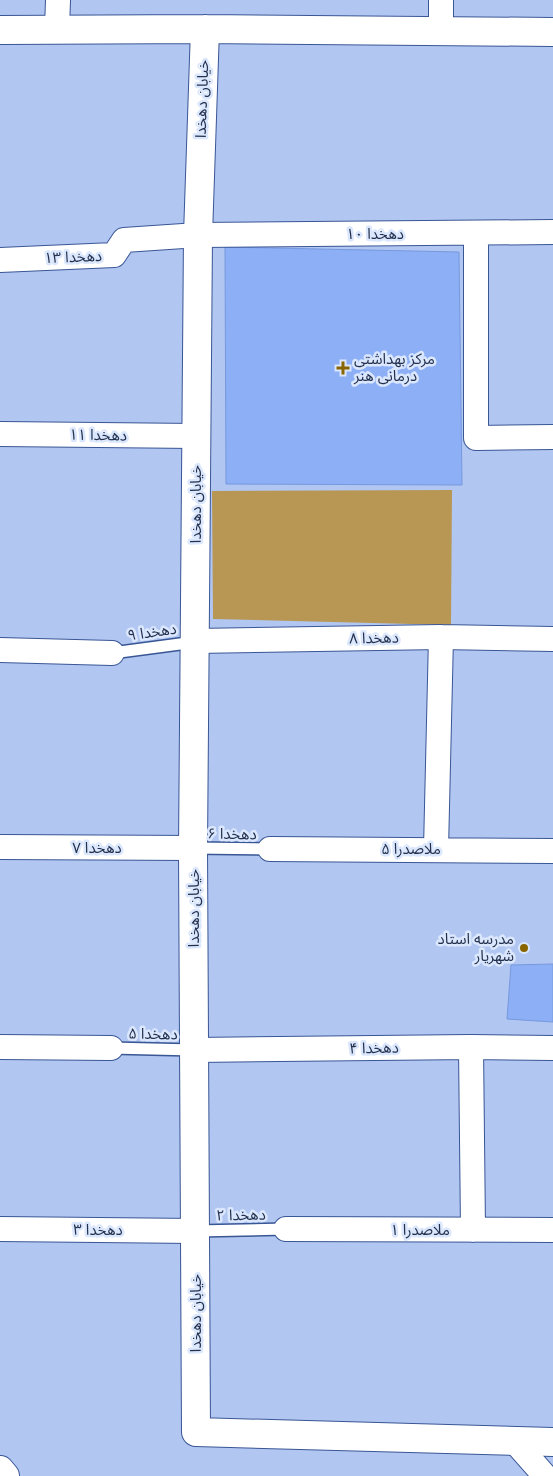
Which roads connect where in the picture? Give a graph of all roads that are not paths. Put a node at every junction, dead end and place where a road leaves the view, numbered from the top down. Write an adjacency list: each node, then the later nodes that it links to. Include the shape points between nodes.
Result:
1 (58, 0): 4 (street)
2 (442, 0): 6 (street)
3 (205, 28): 4 (street); 6 (street); 10 (street, خیابان دهخدا)
4 (58, 29): 5 (street)
5 (0, 30)
6 (441, 31): 7 (street)
7 (553, 32)
8 (553, 232): 9 (street, دهخدا ۱۰)
9 (476, 233): 10 (street, دهخدا ۱۰); 14 (street, via 476,438)
10 (198, 235): 11 (street, دهخدا ۱۳, via 124,240 114,256); 13 (street, خیابان دهخدا)
11 (0, 260)
12 (0, 434): 13 (street, دهخدا ۱۱)
13 (196, 436): 17 (street, خیابان دهخدا)
14 (553, 437)
15 (441, 637): 16 (street, دهخدا ۸); 17 (street, دهخدا ۸); 23 (street)
16 (553, 638)
17 (195, 642): 19 (lane, دهخدا ۹); 21 (street, خیابان دهخدا)
18 (0, 650): 19 (street)
19 (112, 653)
20 (0, 847): 21 (street, دهخدا ۷)
21 (193, 848): 22 (lane, دهخدا ۶); 29 (street, خیابان دهخدا)
22 (270, 849): 23 (street, ملاصدرا ۵)
23 (436, 849): 24 (street, ملاصدرا ۵)
24 (553, 851)
25 (0, 1047): 27 (street)
26 (471, 1047): 28 (street, دهخدا ۴); 29 (street, دهخدا ۴); 32 (street)
27 (110, 1048): 29 (lane, دهخدا ۵)
28 (553, 1048)
29 (195, 1050): 34 (street, خیابان دهخدا)
30 (0, 1229): 34 (street, دهخدا ۳)
31 (286, 1229): 32 (street, ملاصدرا ۱); 34 (lane, دهخدا ۲)
32 (473, 1230): 33 (street, ملاصدرا ۱)
33 (553, 1230)
34 (196, 1231): 35 (street, خیابان دهخدا, via 196,1432)
35 (515, 1442): 36 (street, خیابان دهخدا); 39 (street)
36 (553, 1442)
37 (0, 1470): 38 (street)
38 (5, 1476)
39 (545, 1476)

